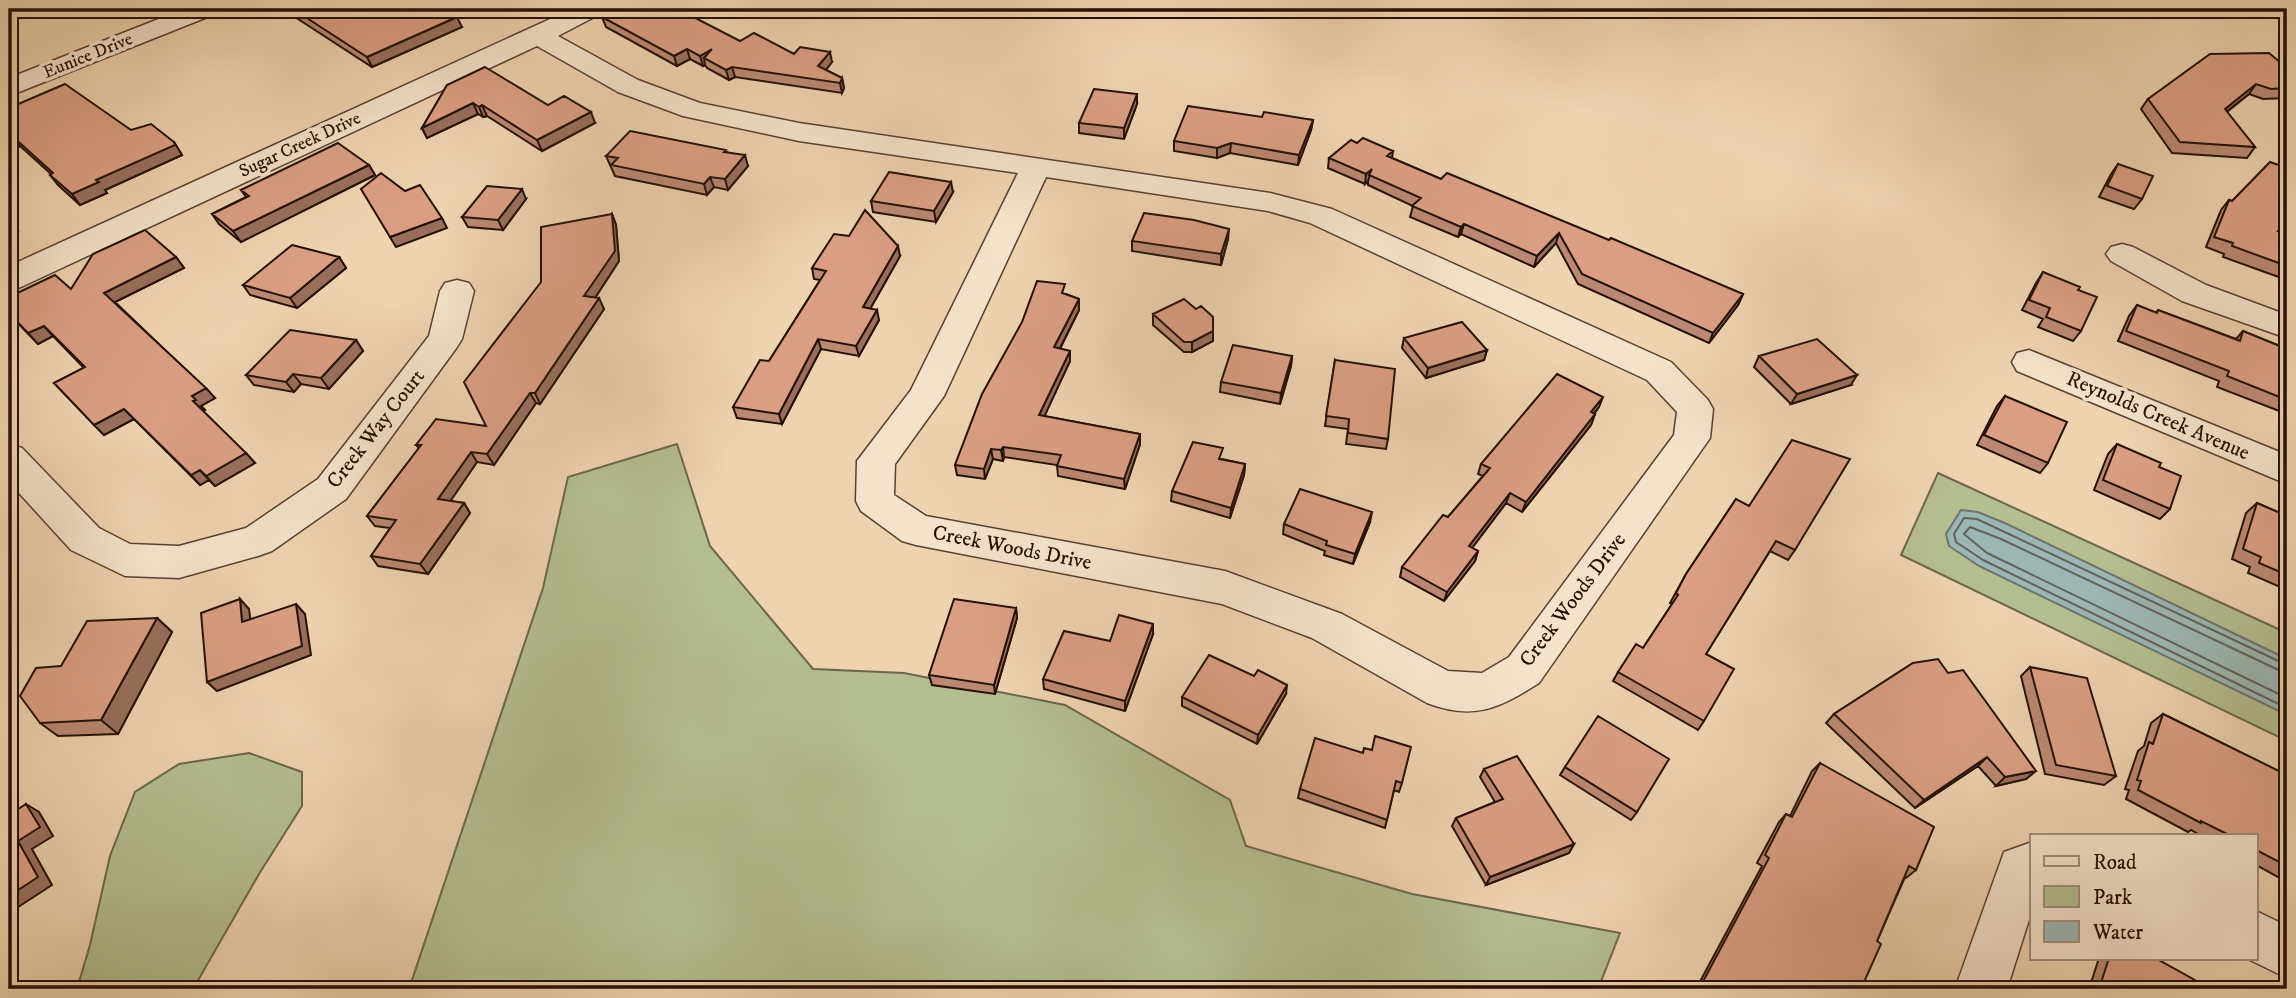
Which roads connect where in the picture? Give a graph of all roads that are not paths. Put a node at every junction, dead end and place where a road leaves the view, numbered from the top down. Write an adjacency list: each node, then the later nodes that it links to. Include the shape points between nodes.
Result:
1 (206, 9): 4 (street, Eunice Drive)
2 (591, 9): 3 (street, Sugar Creek Drive)
3 (538, 36): 5 (street, Creek Woods Drive, via 628,86 693,110 799,132); 7 (street, Sugar Creek Drive)
4 (9, 88)
5 (1036, 167): 5 (street, Creek Woods Drive, via 1270,202 1321,216 1659,371 1695,409 1692,438 1524,670 1488,692 1442,690 1326,626 1225,589 916,530 875,501 876,461 926,396)
6 (2122, 254): 9 (street, via 2194,293)
7 (9, 279)
8 (457, 291): 11 (street, Creek Way Court, via 445,339 332,489 258,540 179,562 125,560 85,539)
9 (2287, 327)
10 (2029, 362): 12 (street, Reynolds Creek Avenue)
11 (9, 458)
12 (2287, 470)
13 (2030, 866): 16 (street, via 2021,868)
14 (2258, 937): 15 (street)
15 (2287, 953)
16 (1981, 989)

